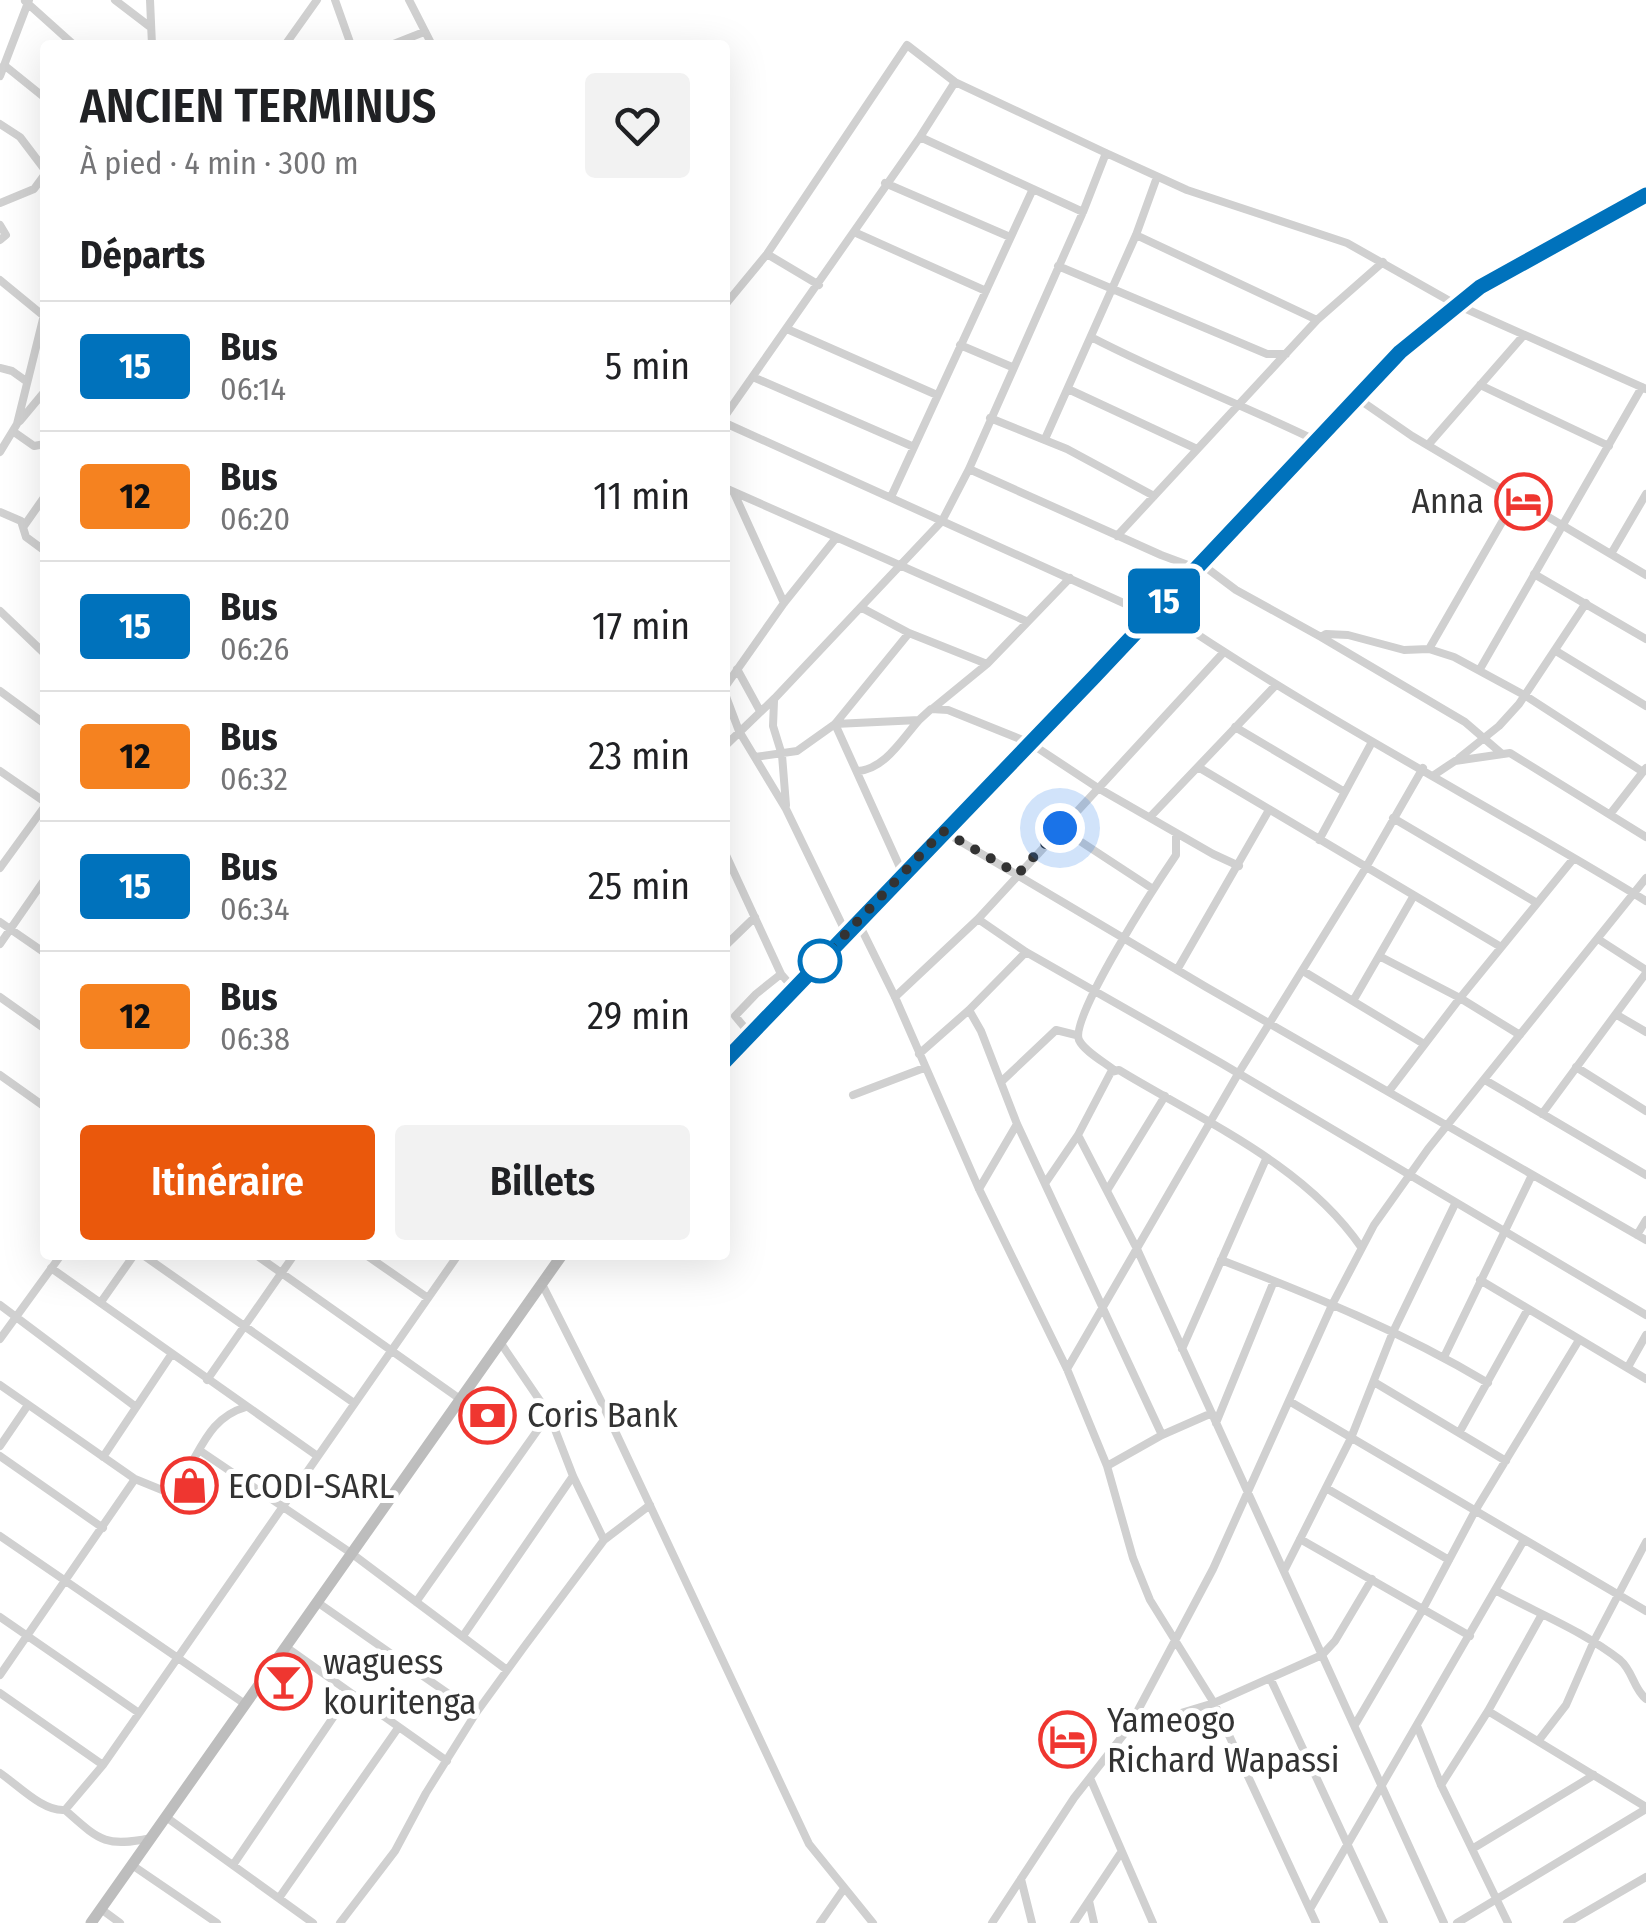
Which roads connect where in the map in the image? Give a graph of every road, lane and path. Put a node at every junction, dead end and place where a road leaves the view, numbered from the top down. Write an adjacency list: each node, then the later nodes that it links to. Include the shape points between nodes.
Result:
1 (114, 0): 7 (street)
2 (150, 0): 7 (street)
3 (318, 0): 11 (street)
4 (335, 0): 12 (street)
5 (409, 0): 8 (street)
6 (27, 1): 9 (street); 15 (street)
7 (149, 26): 10 (street)
8 (424, 32): 13 (street); 14 (street)
9 (69, 40)
10 (151, 40)
11 (289, 40)
12 (349, 40)
13 (404, 40)
14 (429, 40)
15 (4, 65): 16 (street); 18 (street)
16 (0, 76)
17 (955, 82): 20 (street); 21 (street); 35 (street, via 906,44)
18 (40, 94)
19 (0, 124): 22 (street, via 20,137)
20 (920, 138): 25 (street); 26 (street)
21 (1106, 153): 23 (street); 29 (street)
22 (40, 165)
23 (1157, 176): 32 (street); 36 (street)
24 (40, 180): 28 (street)
25 (885, 183): 31 (street); 33 (street)
26 (1032, 191): 29 (street); 33 (street)
27 (1646, 195): 43 (street)
28 (0, 203)
29 (1083, 212): 37 (street)
30 (0, 225): 34 (street, via 6,234)
31 (854, 232): 39 (street); 41 (street)
32 (1136, 235): 40 (street); 45 (street)
33 (1010, 237): 41 (street)
34 (0, 240)
35 (767, 254): 39 (street); 42 (street)
36 (1384, 262): 43 (street); 45 (street)
37 (1058, 266): 40 (street); 53 (street)
38 (0, 280): 44 (street)
39 (818, 285): 46 (street)
40 (1112, 288): 49 (street); 51 (street)
41 (986, 291): 50 (street)
42 (730, 299)
43 (1456, 304): 48 (street); 63 (street)
44 (40, 312)
45 (1317, 320): 52 (street)
46 (787, 329): 56 (street); 61 (street)
47 (40, 330): 57 (street)
48 (1524, 335): 58 (street); 59 (street)
49 (1091, 337): 60 (street); 64 (street)
50 (960, 345): 53 (street); 61 (street)
51 (1266, 354): 52 (street); 55 (street)
52 (1286, 354): 55 (street)
53 (1012, 367): 66 (street)
54 (0, 368): 57 (street)
55 (1270, 372): 64 (street)
56 (754, 377): 65 (street); 75 (street)
57 (26, 382): 69 (street)
58 (1480, 385): 73 (street); 74 (street)
59 (1644, 388): 74 (street)
60 (1068, 389): 70 (street); 76 (street)
61 (938, 394): 75 (street)
62 (40, 397): 69 (street)
63 (1357, 398): 71 (street); 73 (street)
64 (1239, 403): 71 (street); 76 (street)
65 (730, 413)
66 (990, 418): 70 (street); 78 (street)
67 (730, 422): 84 (street)
68 (0, 429): 69 (street)
69 (13, 431): 72 (street); 77 (street)
70 (1045, 439): 82 (street)
71 (1315, 440): 94 (street)
72 (40, 445)
73 (1428, 445): 83 (street)
74 (1609, 446): 88 (street)
75 (914, 447): 84 (street)
76 (1197, 449): 82 (street)
77 (0, 452)
78 (968, 469): 87 (street); 90 (street)
79 (730, 490): 91 (street)
80 (730, 492): 99 (street)
81 (1646, 494): 93 (street)
82 (1154, 496): 90 (street)
83 (1516, 496): 88 (street); 109 (street)
84 (891, 497): 87 (street)
85 (40, 503): 89 (street)
86 (0, 512): 89 (street)
87 (942, 522): 95 (street); 98 (street)
88 (1563, 525): 93 (street); 96 (street)
89 (24, 526): 92 (street, via 26,537)
90 (1118, 536): 94 (street)
91 (836, 538): 95 (street); 99 (street)
92 (40, 547)
93 (1611, 554): 97 (street)
94 (1198, 566): 102 (street); 106 (street)
95 (900, 567): 101 (street); 104 (street)
96 (1534, 574): 100 (street); 114 (street)
97 (1646, 575)
98 (1070, 578): 102 (street); 104 (street)
99 (784, 603): 113 (street)
100 (1586, 604): 107 (street); 110 (street)
101 (862, 608): 105 (street); 119 (street)
102 (1154, 612): 111 (street); 132 (street)
103 (1, 613): 108 (street)
104 (1026, 621): 112 (street)
105 (909, 632): 112 (street); 126 (street)
106 (1322, 637): 109 (street); 129 (street)
107 (1646, 638)
108 (40, 649)
109 (1429, 649): 114 (street)
110 (1556, 651): 118 (street); 121 (street)
111 (1223, 653): 116 (street); 143 (street)
112 (987, 664): 122 (street)
113 (738, 669): 115 (street); 123 (street)
114 (1480, 669): 118 (street)
115 (730, 683)
116 (1275, 686): 127 (street); 131 (street)
117 (0, 691): 124 (street)
118 (1526, 696): 129 (street); 139 (street)
119 (775, 698): 123 (street); 134 (street)
120 (730, 704): 128 (street)
121 (1646, 706)
122 (931, 709): 125 (street); 132 (street)
123 (760, 711): 128 (street)
124 (40, 720)
125 (919, 720): 126 (street); 141 (street, via 886,757)
126 (836, 724): 134 (street); 141 (street)
127 (1236, 727): 137 (street); 144 (street)
128 (740, 731): 130 (street); 135 (street)
129 (1486, 737): 133 (street); 136 (street)
130 (730, 741)
131 (1372, 742): 138 (street); 144 (street)
132 (1030, 743): 143 (street); 153 (street)
133 (1501, 753): 136 (street); 149 (street)
134 (782, 755): 135 (street); 146 (street)
135 (755, 757): 146 (street)
136 (1455, 761): 142 (street)
137 (1198, 767): 147 (street); 150 (street)
138 (1423, 768): 142 (street); 151 (street)
139 (1644, 770): 149 (street)
140 (0, 771): 145 (street)
141 (858, 771): 164 (street)
142 (1434, 774): 159 (street)
143 (1098, 788): 150 (street); 152 (street)
144 (1343, 791): 156 (street)
145 (40, 800)
146 (786, 810): 178 (street)
147 (1269, 810): 156 (street); 161 (street)
148 (40, 811): 158 (street)
149 (1611, 813): 155 (street)
150 (1152, 816): 154 (street)
151 (1393, 818): 163 (street); 172 (street)
152 (1060, 828): 165 (street); 168 (street)
153 (943, 831): 164 (street); 165 (street)
154 (1176, 833): 161 (street); 168 (street, via 1176,855)
155 (1646, 837)
156 (1319, 840): 163 (street)
157 (0, 845): 158 (street)
158 (11, 853): 162 (street)
159 (1574, 858): 169 (street); 172 (street)
160 (730, 864): 173 (street)
161 (1239, 866): 187 (street)
162 (0, 868)
163 (1365, 869): 170 (street); 188 (street)
164 (903, 874): 176 (street)
165 (1018, 874): 174 (street); 179 (street)
166 (1646, 878): 169 (street)
167 (40, 886): 177 (street)
168 (1153, 889): 179 (street)
169 (1635, 894): 171 (street); 180 (street)
170 (1413, 897): 184 (street); 186 (street)
171 (1646, 900)
172 (1537, 903): 184 (street)
173 (755, 917): 181 (street); 190 (street)
174 (978, 918): 185 (street); 194 (street)
175 (0, 922): 177 (street)
176 (858, 922): 178 (street); 194 (street)
177 (11, 929): 182 (street); 183 (street)
178 (847, 935): 192 (street)
179 (1125, 938): 187 (street); 191 (street)
180 (1598, 939): 189 (street); 204 (street)
181 (730, 941)
182 (0, 944)
183 (40, 947)
184 (1501, 947): 195 (street)
185 (1026, 952): 191 (street); 197 (street)
186 (1379, 956): 195 (street); 196 (street)
187 (1177, 970): 199 (street)
188 (1303, 971): 196 (street); 199 (street)
189 (1646, 972): 198 (street)
190 (782, 974): 192 (street); 202 (street, via 735,1016)
191 (1094, 989): 203 (street); 211 (street)
192 (794, 990): 202 (street)
193 (0, 997): 200 (street)
194 (895, 997): 206 (street)
195 (1460, 998): 204 (street); 205 (street)
196 (1353, 1001): 205 (street)
197 (969, 1010): 206 (street); 214 (street)
198 (1618, 1015): 201 (street); 208 (street)
199 (1271, 1022): 211 (street); 215 (street)
200 (40, 1025)
201 (1646, 1032)
202 (750, 1034): 207 (street)
203 (1076, 1035): 210 (street); 214 (street, via 1056,1030)
204 (1520, 1035): 213 (street)
205 (1424, 1044): 215 (street)
206 (919, 1054): 209 (street)
207 (730, 1055)
208 (1576, 1067): 219 (street); 220 (street)
209 (924, 1068): 216 (street); 230 (street)
210 (1114, 1070): 217 (street); 224 (street)
211 (1238, 1074): 221 (street); 226 (street)
212 (0, 1075): 218 (street)
213 (1485, 1080): 220 (street); 223 (street)
214 (1000, 1082): 222 (street)
215 (1389, 1091): 223 (street)
216 (853, 1095)
217 (1164, 1096): 221 (street); 231 (street)
218 (40, 1103)
219 (1646, 1111)
220 (1542, 1114): 228 (street)
221 (1210, 1122): 225 (street); 237 (street)
222 (1017, 1124): 229 (street); 230 (street)
223 (1448, 1127): 226 (street); 227 (street)
224 (1078, 1135): 229 (street); 231 (street)
225 (1266, 1159): 236 (street, via 1336,1212); 246 (street)
226 (1409, 1175): 232 (street); 236 (street)
227 (1532, 1175): 234 (street); 235 (street)
228 (1646, 1175)
229 (1046, 1182): 256 (street)
230 (979, 1189): 271 (street)
231 (1108, 1189): 237 (street)
232 (1456, 1204): 234 (street); 261 (street)
233 (1646, 1220): 235 (street)
234 (1503, 1232): 249 (street); 258 (street)
235 (1641, 1238)
236 (1361, 1246): 254 (street)
237 (1137, 1250): 256 (street); 266 (street)
238 (57, 1260): 247 (street)
239 (130, 1260): 253 (street)
240 (151, 1260): 260 (street)
241 (263, 1260): 248 (street)
242 (291, 1260): 248 (street)
243 (373, 1260): 252 (street)
244 (455, 1260): 252 (street)
245 (559, 1260): 251 (street)
246 (1221, 1260): 250 (street); 266 (street)
247 (51, 1268): 253 (street); 259 (street)
248 (282, 1273): 260 (street); 267 (street)
249 (1480, 1280): 257 (street); 269 (street)
250 (1274, 1281): 254 (street); 284 (street)
251 (542, 1284): 265 (street); 299 (street)
252 (428, 1298): 267 (street)
253 (101, 1302): 268 (street)
254 (1333, 1303): 261 (street); 278 (street)
255 (0, 1306): 259 (street)
256 (1104, 1308): 271 (street); 286 (street)
257 (1528, 1308): 264 (street); 275 (street)
258 (1646, 1315)
259 (16, 1316): 263 (street); 282 (street)
260 (245, 1325): 273 (street); 279 (street)
261 (1393, 1332): 269 (street); 274 (street)
262 (1646, 1335): 270 (street)
263 (0, 1340)
264 (1580, 1340): 270 (street); 293 (street)
265 (500, 1342): 277 (street); 283 (street)
266 (1182, 1349): 284 (street)
267 (391, 1352): 277 (street); 279 (street)
268 (171, 1355): 273 (street); 282 (street)
269 (1444, 1356): 275 (street)
270 (1628, 1368): 272 (street)
271 (1067, 1369): 294 (street)
272 (1646, 1379)
273 (207, 1380): 281 (street)
274 (1374, 1382): 285 (street); 287 (street)
275 (1488, 1383): 285 (street)
276 (0, 1385): 280 (street)
277 (460, 1399): 308 (street)
278 (1289, 1401): 287 (street); 298 (street)
279 (354, 1403): 290 (street)
280 (28, 1405): 288 (street); 292 (street)
281 (246, 1407): 289 (street, via 218,1420); 290 (street)
282 (136, 1408): 292 (street)
283 (550, 1414): 295 (street); 316 (street)
284 (1214, 1418): 286 (street); 298 (street)
285 (1458, 1433): 293 (street)
286 (1162, 1435): 294 (street)
287 (1351, 1438): 297 (street); 301 (street)
288 (0, 1446)
289 (199, 1450): 296 (street, via 174,1489); 300 (street)
290 (316, 1455): 300 (street)
291 (0, 1456): 302 (street)
292 (102, 1457): 296 (street)
293 (1506, 1461): 301 (street)
294 (1107, 1466): 324 (street, via 1134,1558)
295 (573, 1476): 305 (street); 322 (street)
296 (135, 1479): 302 (street)
297 (1326, 1488): 304 (street); 309 (street)
298 (1250, 1494): 310 (street); 324 (street)
299 (650, 1505): 305 (street); 363 (street, via 808,1844)
300 (281, 1506): 308 (street); 328 (street)
301 (1475, 1511): 306 (street); 309 (street)
302 (103, 1528): 312 (street)
303 (0, 1536): 312 (street)
304 (1300, 1539): 310 (street); 311 (street)
305 (604, 1540): 329 (street)
306 (1524, 1540): 313 (street); 314 (street)
307 (1645, 1547): 314 (street)
308 (351, 1554): 315 (street); 316 (street)
309 (1449, 1560): 317 (street)
310 (1284, 1572): 327 (street)
311 (1372, 1579): 317 (street); 327 (street)
312 (65, 1582): 321 (street); 328 (street)
313 (1496, 1590): 319 (street); 323 (street)
314 (1618, 1595): 318 (street); 325 (street)
315 (317, 1602): 326 (street); 339 (street)
316 (416, 1602): 322 (street)
317 (1423, 1609): 323 (street); 340 (street)
318 (1646, 1611)
319 (1541, 1616): 325 (street); 337 (street)
320 (0, 1618): 321 (street)
321 (27, 1636): 330 (street); 338 (street)
322 (463, 1636): 329 (street)
323 (1470, 1636): 342 (street)
324 (1173, 1640): 335 (street); 343 (street)
325 (1594, 1641): 334 (street, via 1626,1666); 344 (street, via 1566,1705)
326 (286, 1647): 333 (street); 336 (street)
327 (1322, 1655): 331 (street); 340 (street)
328 (178, 1658): 336 (street); 338 (street)
329 (507, 1670): 339 (street)
330 (0, 1676)
331 (1272, 1680): 335 (street); 356 (street)
332 (0, 1692): 346 (street)
333 (349, 1694): 341 (street); 360 (street)
334 (1646, 1699)
335 (1214, 1703): 343 (street); 368 (street)
336 (246, 1704): 354 (street)
337 (1488, 1711): 344 (street); 350 (street)
338 (138, 1713): 346 (street)
339 (476, 1713): 345 (street)
340 (1356, 1723): 351 (street)
341 (398, 1728): 345 (street); 364 (street)
342 (1418, 1728): 350 (street); 351 (street)
343 (1128, 1729): 349 (street)
344 (1539, 1740): 348 (street)
345 (447, 1761): 373 (street, via 395,1851)
346 (102, 1764): 353 (street)
347 (0, 1772): 353 (street, via 42,1803)
348 (1594, 1774): 352 (street); 357 (street)
349 (1090, 1778): 358 (street); 362 (street)
350 (1441, 1785): 357 (street)
351 (1381, 1786): 356 (street); 383 (street)
352 (1646, 1808): 365 (street)
353 (65, 1810): 355 (street, via 106,1843)
354 (166, 1817): 355 (street); 360 (street)
355 (151, 1838): 359 (street)
356 (1348, 1843): 368 (street); 382 (street)
357 (1472, 1849): 365 (street)
358 (1120, 1854): 366 (street); 380 (street)
359 (132, 1864): 367 (street); 371 (street)
360 (233, 1865): 364 (street)
361 (1646, 1877): 386 (street)
362 (1021, 1878): 376 (street); 377 (street)
363 (843, 1890): 374 (street); 375 (street)
364 (280, 1898): 372 (street)
365 (1496, 1898): 384 (street); 385 (street)
366 (1089, 1901): 378 (street); 379 (street)
367 (101, 1909): 369 (street); 370 (street)
368 (1310, 1909): 381 (street)
369 (91, 1923)
370 (120, 1923)
371 (217, 1923)
372 (313, 1923)
373 (340, 1923)
374 (820, 1923)
375 (874, 1923)
376 (992, 1923)
377 (1032, 1923)
378 (1074, 1923)
379 (1094, 1923)
380 (1154, 1923)
381 (1316, 1923)
382 (1384, 1923)
383 (1444, 1923)
384 (1457, 1923)
385 (1508, 1923)
386 (1567, 1923)

